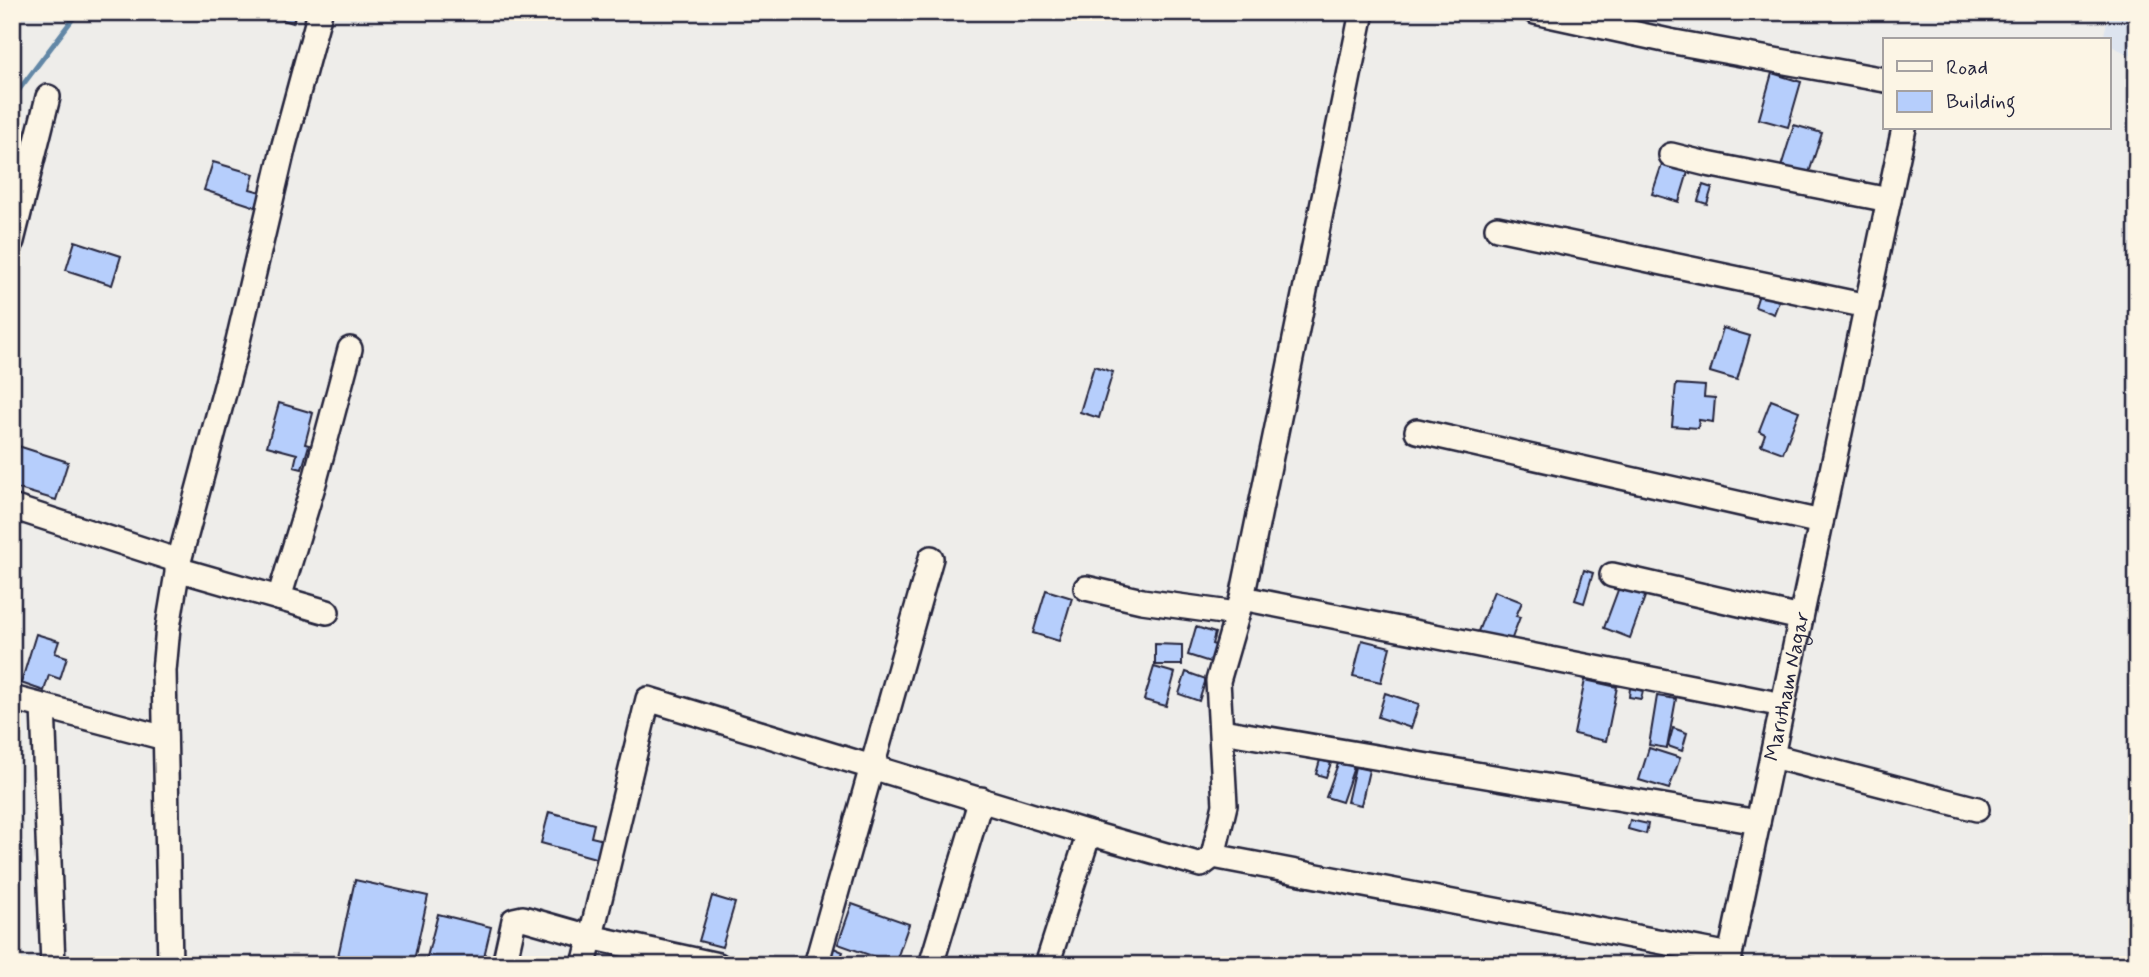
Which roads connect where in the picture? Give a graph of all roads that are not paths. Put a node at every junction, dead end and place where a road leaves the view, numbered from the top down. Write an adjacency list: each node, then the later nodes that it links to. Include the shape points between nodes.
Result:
1 (320, 12): 17 (street)
2 (1362, 12): 21 (street)
3 (1535, 12): 4 (street)
4 (1883, 80)
5 (48, 97): 10 (street)
6 (1905, 130): 8 (street, Marutham Nagar)
7 (1671, 155): 8 (street)
8 (1889, 200): 11 (street, Marutham Nagar)
9 (1497, 228): 11 (street)
10 (12, 241)
11 (1867, 306): 15 (street, Marutham Nagar)
12 (350, 349): 20 (street)
13 (1417, 431): 15 (street)
14 (12, 507): 17 (street)
15 (1821, 522): 23 (street, Marutham Nagar)
16 (930, 558): 30 (street)
17 (178, 565): 20 (street); 28 (street, via 164,671)
18 (1612, 575): 23 (street)
19 (1086, 588): 21 (street, via 1142,601)
20 (279, 598): 22 (street)
21 (1240, 606): 25 (street); 27 (street, via 1219,681)
22 (327, 612)
23 (1801, 618): 25 (street, Marutham Nagar)
24 (12, 698): 26 (street)
25 (1783, 705): 29 (street, Marutham Nagar)
26 (43, 706): 28 (street); 38 (street)
27 (1222, 731): 33 (street); 35 (street, via 1225,805)
28 (165, 738): 39 (street)
29 (1772, 756): 32 (street); 33 (street, Marutham Nagar)
30 (872, 767): 31 (street); 36 (street, via 648,699); 43 (street)
31 (981, 799): 34 (street); 44 (street)
32 (1977, 809)
33 (1758, 822): 37 (street, Marutham Nagar)
34 (1088, 833): 35 (street, via 1201,865); 45 (street)
35 (1213, 856): 37 (street)
36 (590, 937): 40 (street, via 523,918 514,920); 41 (street); 42 (street)
37 (1729, 960)
38 (53, 965)
39 (170, 965)
40 (504, 965)
41 (584, 965)
42 (718, 965)
43 (816, 965)
44 (931, 965)
45 (1048, 965)

